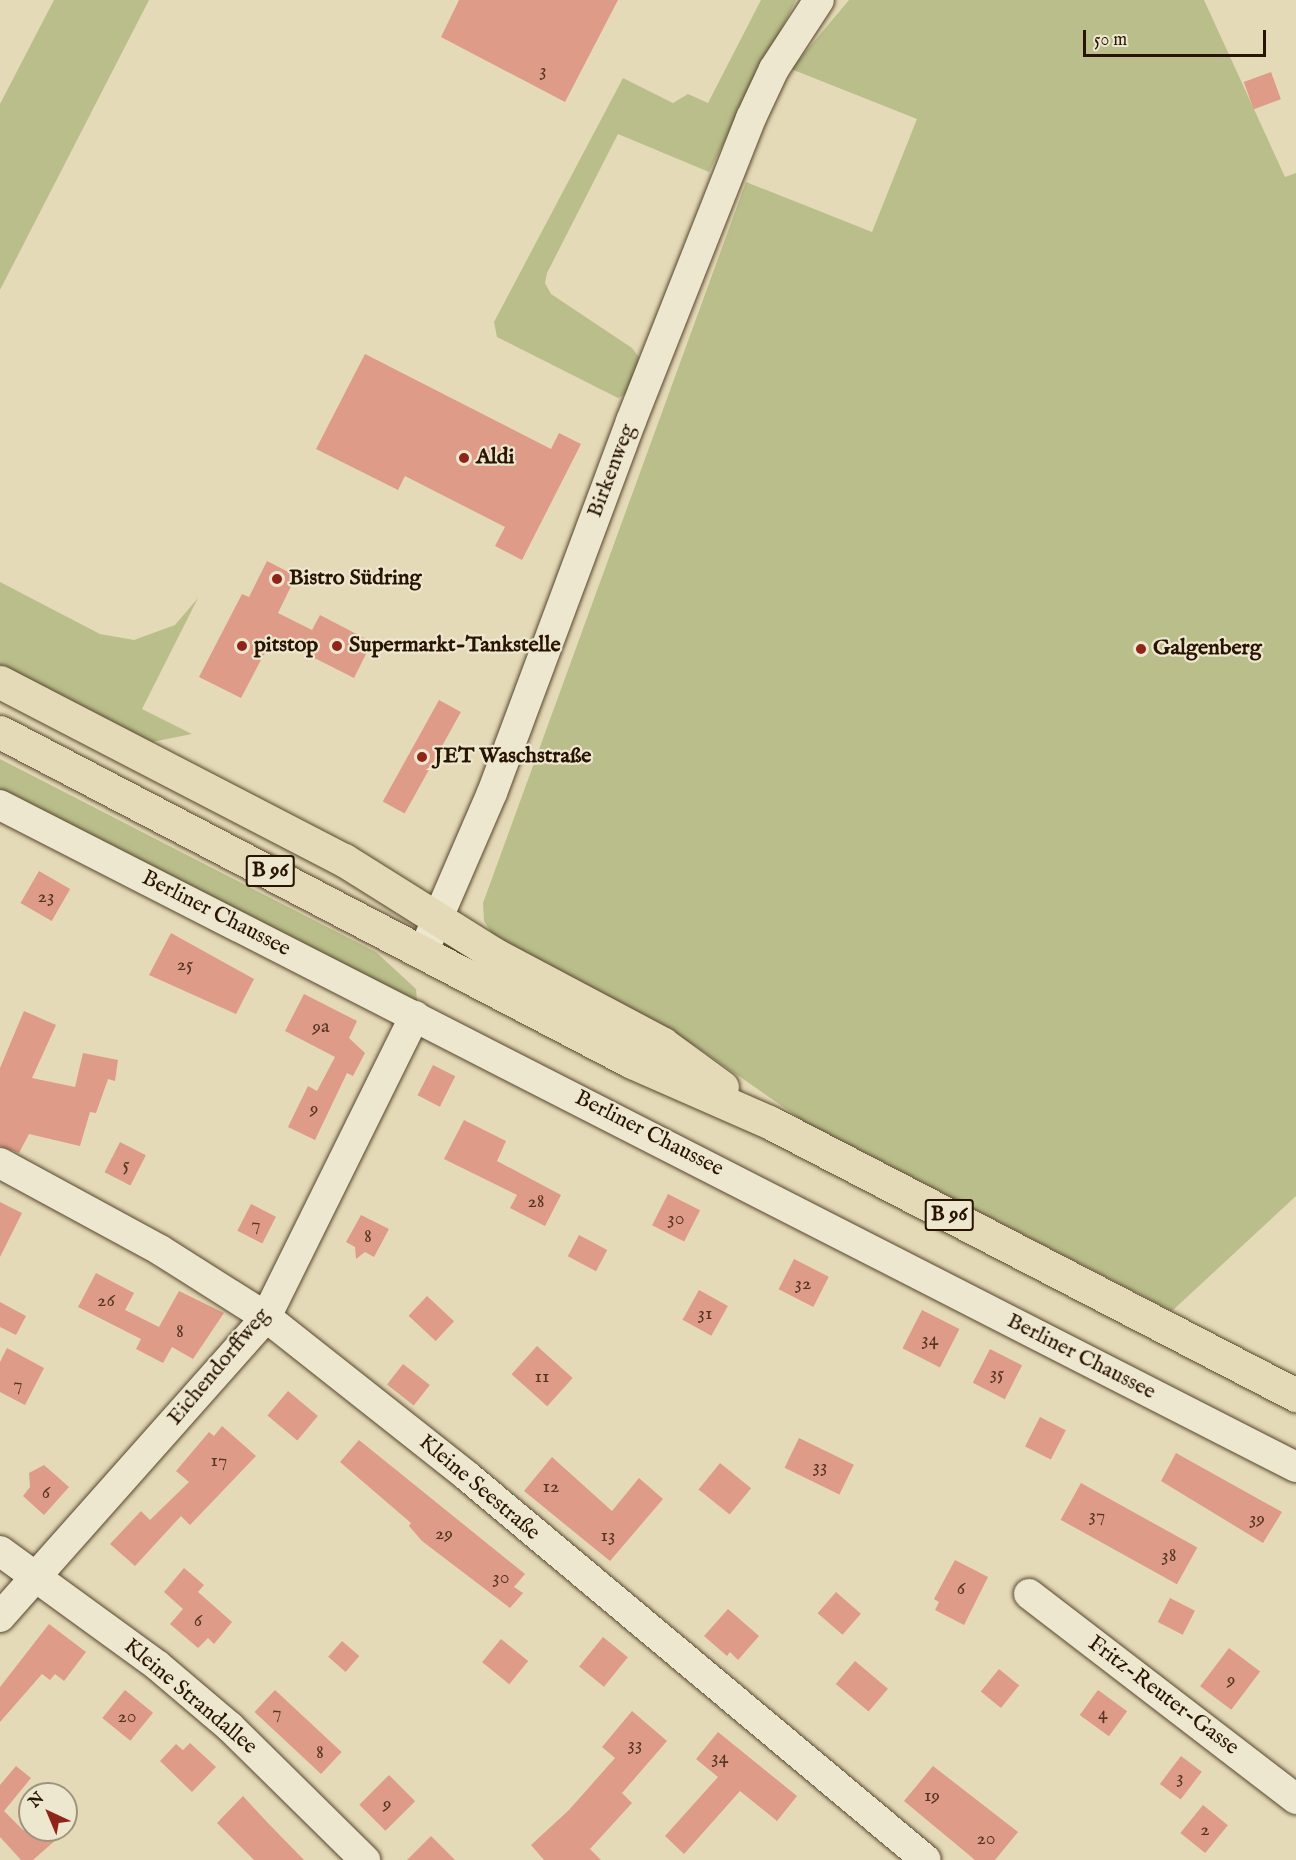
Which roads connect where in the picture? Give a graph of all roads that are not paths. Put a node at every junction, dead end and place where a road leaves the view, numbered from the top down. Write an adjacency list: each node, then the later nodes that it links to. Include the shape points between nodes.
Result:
1 (819, 0): 5 (street, Birkenweg, via 774,69 751,118)
2 (0, 682): 5 (main road, B 96, via 334,855)
3 (0, 732): 6 (main road, B 96)
4 (0, 805): 7 (street, Berliner Chaussee)
5 (439, 919): 6 (street, Birkenweg); 8 (main road, B 96, via 663,1044)
6 (424, 950): 8 (main road, B 96, via 651,1071)
7 (415, 1016): 10 (street, Eichendorffweg); 12 (street, Berliner Chaussee)
8 (769, 1122): 11 (main road, B 96)
9 (0, 1163): 10 (street, Kleine Seestraße, via 160,1250)
10 (266, 1317): 14 (street, Eichendorffweg); 19 (street, Kleine Seestraße, via 467,1476)
11 (1296, 1395)
12 (1296, 1467)
13 (0, 1551): 14 (street, Kleine Strandallee)
14 (38, 1575): 16 (street, Eichendorffweg); 18 (street, Kleine Strandallee, via 231,1727)
15 (1029, 1594): 17 (street, Fritz-Reuter-Gasse)
16 (0, 1617)
17 (1296, 1798)
18 (365, 1860)
19 (926, 1860)

